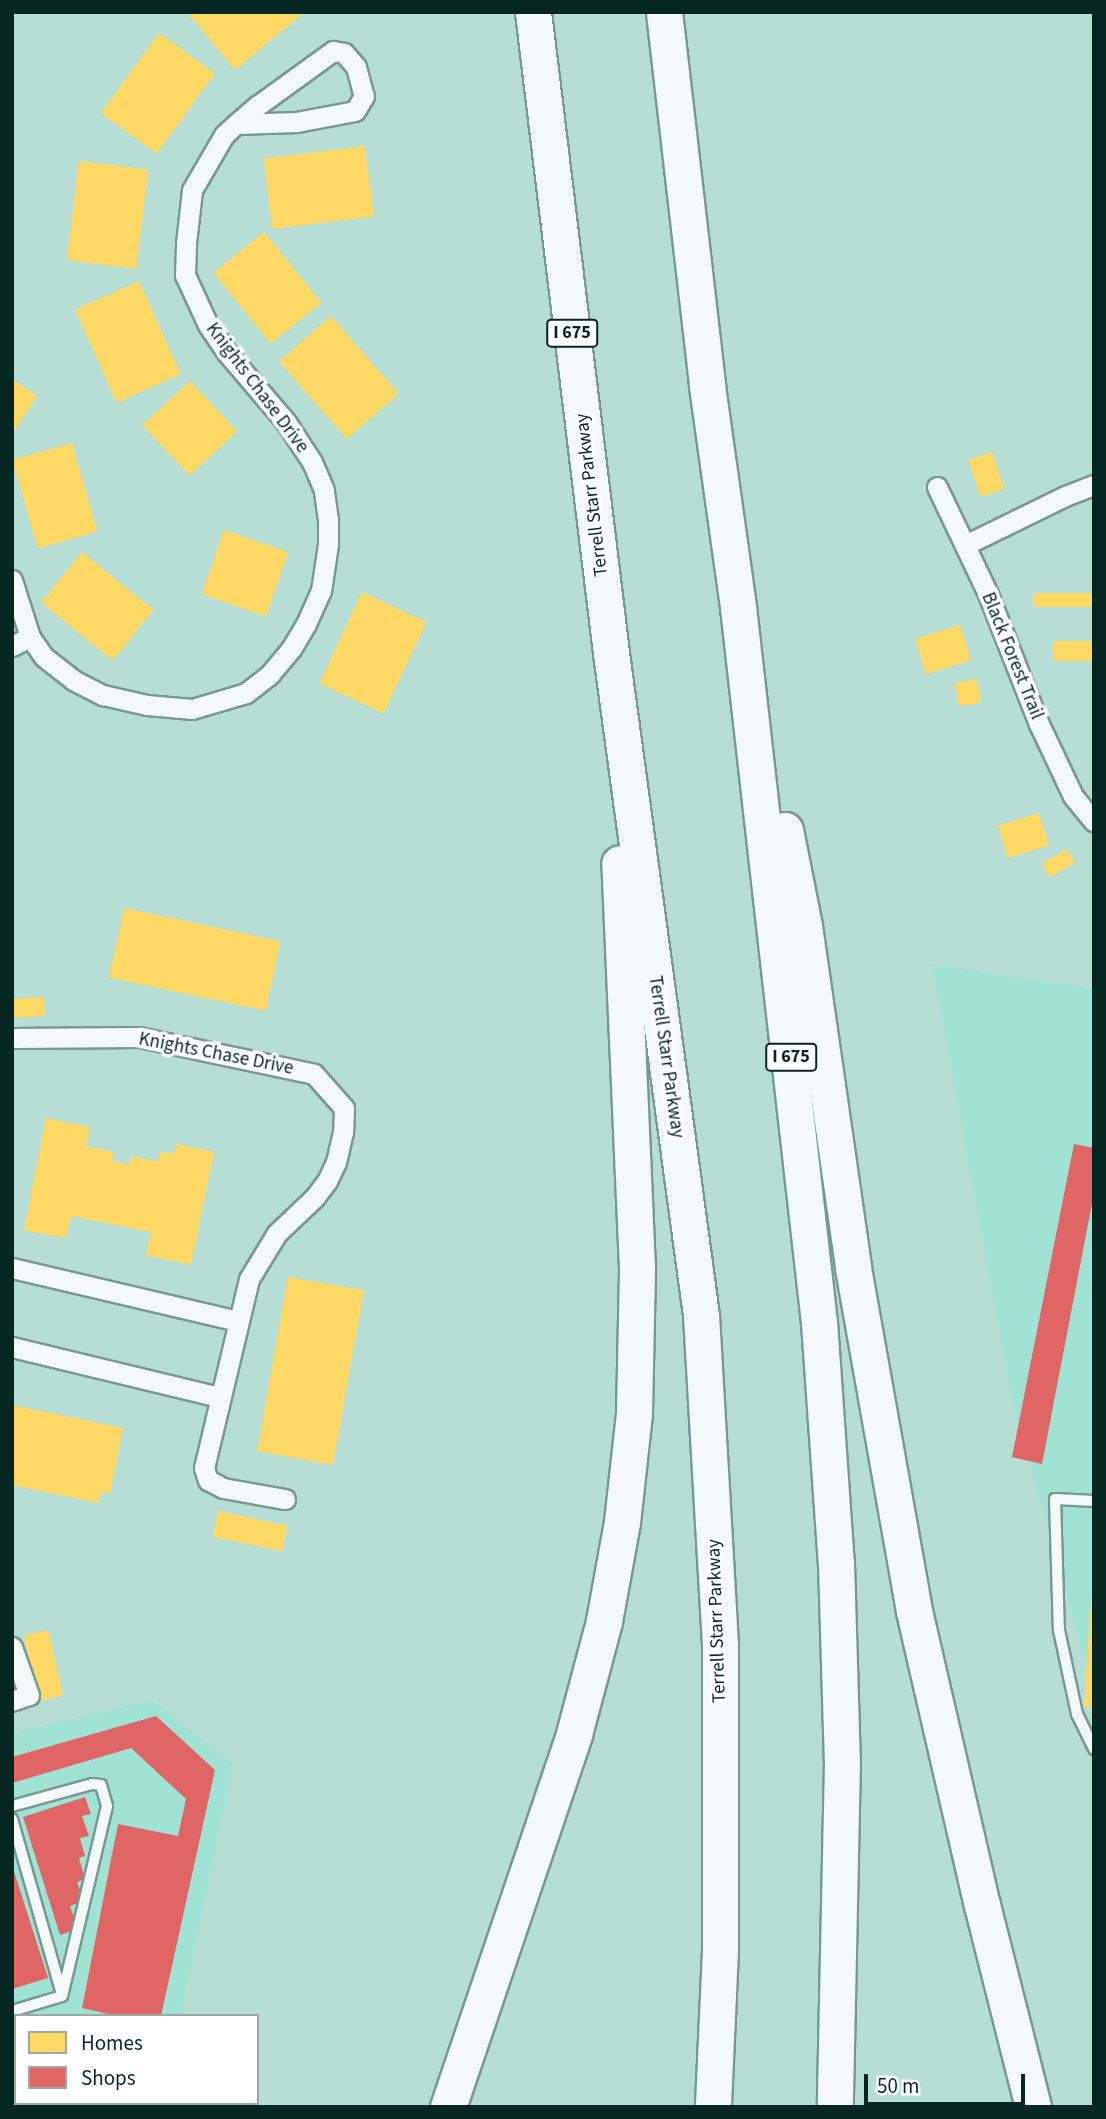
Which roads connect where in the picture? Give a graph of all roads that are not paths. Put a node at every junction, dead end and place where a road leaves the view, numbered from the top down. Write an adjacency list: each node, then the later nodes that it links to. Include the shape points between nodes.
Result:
1 (533, 12): 10 (highway, Terrell Starr Parkway / I 675)
2 (664, 12): 8 (highway, I 675)
3 (236, 124): 3 (street, Knights Chase Drive, via 297,122 355,111 364,96 356,66 344,53 333,51); 9 (street, Knights Chase Drive, via 224,135 192,190 185,275 227,353 286,422 312,462 324,490 328,520 321,592 291,649 270,674 246,693 192,709 103,695)
4 (1094, 485): 6 (street)
5 (937, 486): 6 (street, Black Forest Trail)
6 (965, 545): 11 (street, Black Forest Trail, via 1039,724 1073,796)
7 (12, 580): 9 (street, Knights Chase Drive)
8 (738, 607): 28 (highway, I 675, via 819,1322 836,1563 842,1761); 29 (highway, via 804,926 855,1282 914,1611)
9 (21, 641)
10 (611, 653): 26 (highway, via 637,1268 634,1413 622,1522 604,1621 574,1734); 27 (highway, Terrell Starr Parkway / I 675, via 701,1315 720,1646 720,1950)
11 (1094, 822)
12 (12, 1038): 14 (street, Knights Chase Drive, via 139,1037 314,1074 344,1108 343,1132 327,1181 277,1233 249,1279)
13 (12, 1268): 14 (street)
14 (238, 1321): 16 (street, Knights Chase Drive)
15 (12, 1347): 16 (street)
16 (219, 1397): 17 (street, Knights Chase Drive, via 204,1468 208,1480 223,1488)
17 (285, 1499)
18 (1094, 1501): 21 (lane, via 1055,1499 1059,1630 1077,1714)
19 (12, 1647): 20 (street, via 29,1695)
20 (12, 1701)
21 (1094, 1749)
22 (12, 1806): 24 (lane, via 92,1783 106,1792 107,1806)
23 (12, 1819): 24 (lane)
24 (62, 1996): 25 (lane)
25 (12, 2011)
26 (448, 2107)
27 (713, 2107)
28 (835, 2107)
29 (1033, 2107)

